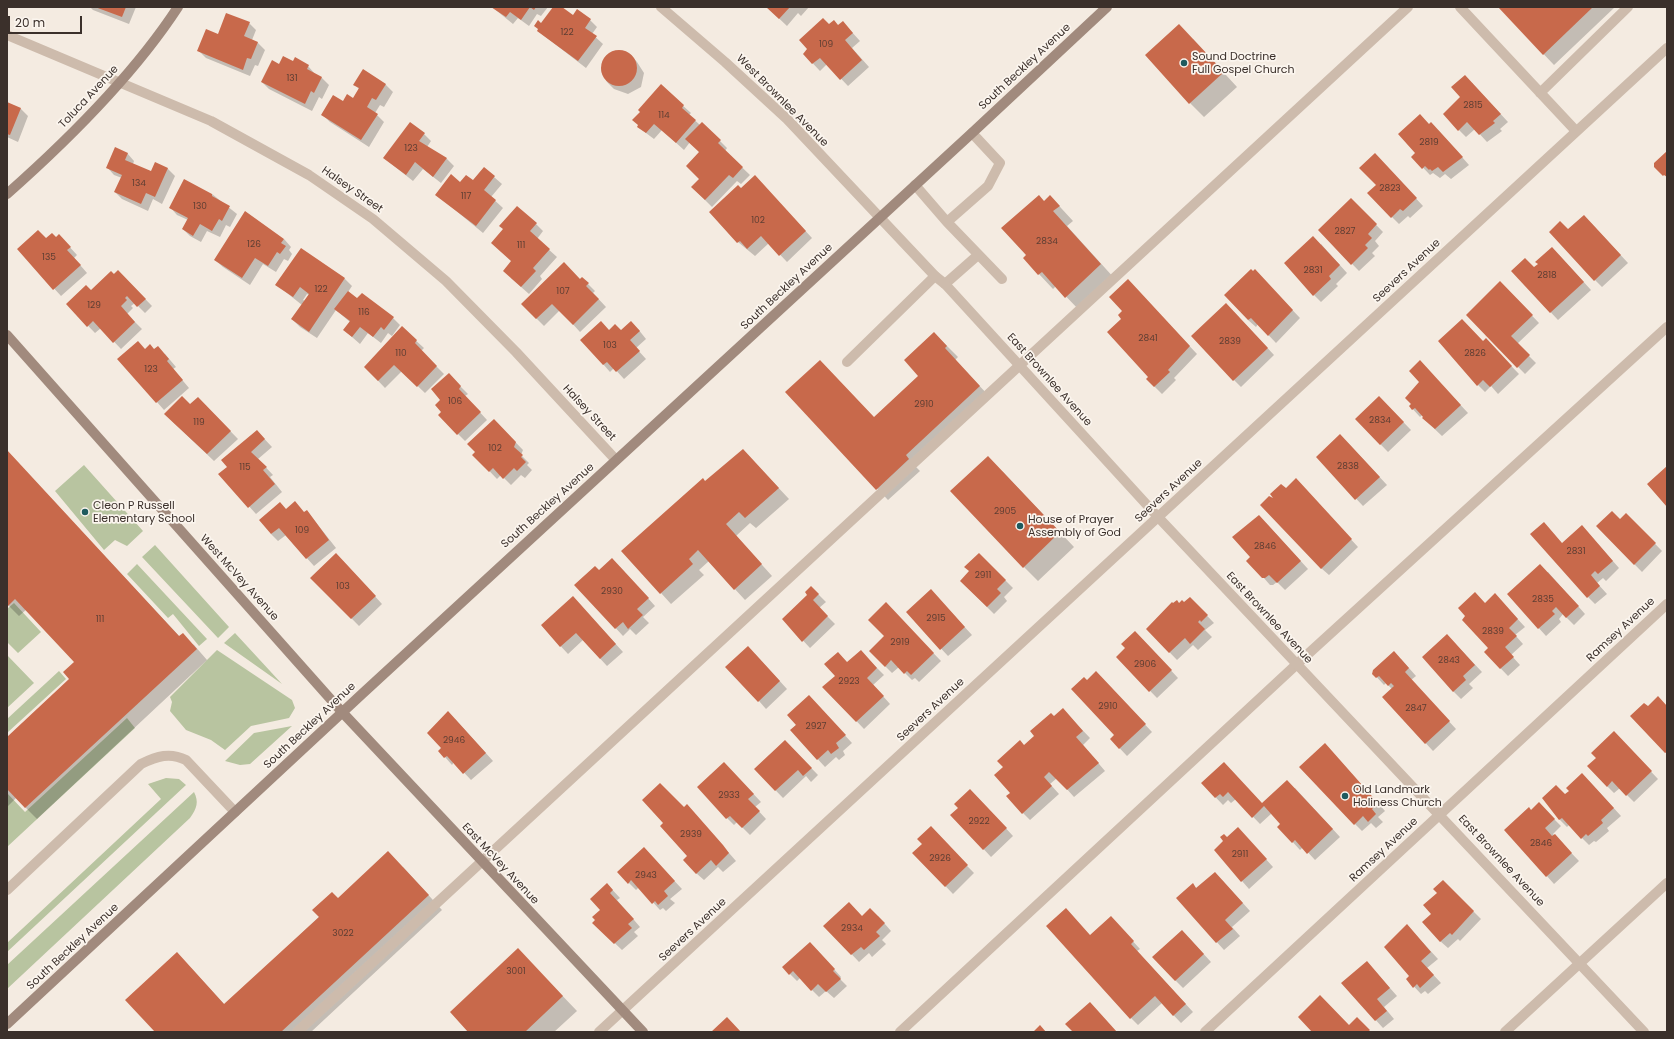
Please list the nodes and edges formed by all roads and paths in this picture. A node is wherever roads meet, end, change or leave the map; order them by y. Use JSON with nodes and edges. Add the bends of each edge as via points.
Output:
{"nodes":[{"id":1,"x":178,"y":7,"type":"edge"},
{"id":2,"x":661,"y":7,"type":"edge"},
{"id":3,"x":1107,"y":7,"type":"edge"},
{"id":4,"x":1408,"y":7,"type":"edge"},
{"id":5,"x":1460,"y":7,"type":"edge"},
{"id":6,"x":1628,"y":7,"type":"edge"},
{"id":7,"x":7,"y":35,"type":"edge"},
{"id":8,"x":1667,"y":48,"type":"edge"},
{"id":9,"x":121,"y":82,"type":"junction"},
{"id":10,"x":1540,"y":93,"type":"junction"},
{"id":11,"x":1576,"y":131,"type":"junction"},
{"id":12,"x":972,"y":133,"type":"junction"},
{"id":13,"x":915,"y":185,"type":"junction"},
{"id":14,"x":7,"y":194,"type":"edge"},
{"id":15,"x":879,"y":218,"type":"junction"},
{"id":16,"x":947,"y":222,"type":"junction"},
{"id":17,"x":978,"y":255,"type":"junction"},
{"id":18,"x":935,"y":276,"type":"junction"},
{"id":19,"x":1002,"y":279,"type":"dead end"},
{"id":20,"x":945,"y":284,"type":"junction"},
{"id":21,"x":1667,"y":327,"type":"edge"},
{"id":22,"x":7,"y":336,"type":"edge"},
{"id":23,"x":847,"y":362,"type":"dead end"},
{"id":24,"x":1019,"y":366,"type":"junction"},
{"id":25,"x":616,"y":460,"type":"junction"},
{"id":26,"x":1158,"y":517,"type":"junction"},
{"id":27,"x":1667,"y":604,"type":"edge"},
{"id":28,"x":1297,"y":664,"type":"junction"},
{"id":29,"x":342,"y":712,"type":"junction"},
{"id":30,"x":235,"y":812,"type":"junction"},
{"id":31,"x":1440,"y":814,"type":"junction"},
{"id":32,"x":482,"y":862,"type":"junction"},
{"id":33,"x":1667,"y":883,"type":"edge"},
{"id":34,"x":7,"y":890,"type":"edge"},
{"id":35,"x":1579,"y":963,"type":"junction"},
{"id":36,"x":622,"y":1010,"type":"junction"},
{"id":37,"x":7,"y":1024,"type":"edge"},
{"id":38,"x":297,"y":1032,"type":"edge"},
{"id":39,"x":599,"y":1032,"type":"edge"},
{"id":40,"x":643,"y":1032,"type":"edge"},
{"id":41,"x":900,"y":1032,"type":"edge"},
{"id":42,"x":1205,"y":1032,"type":"edge"},
{"id":43,"x":1505,"y":1032,"type":"edge"},
{"id":44,"x":1644,"y":1032,"type":"edge"}],
"edges":[{"from":1,"to":9,"type":"street","name":"Toluca Avenue"},
{"from":2,"to":15,"type":"street","name":"West Brownlee Avenue","via":[[787,120]]},
{"from":3,"to":12,"type":"street","name":"South Beckley Avenue"},
{"from":4,"to":24,"type":"street"},
{"from":5,"to":10,"type":"street"},
{"from":6,"to":10,"type":"street"},
{"from":7,"to":9,"type":"street","name":"Halsey Street"},
{"from":8,"to":11,"type":"street","name":"Seevers Avenue"},
{"from":9,"to":14,"type":"street","name":"Toluca Avenue","via":[[47,158]]},
{"from":9,"to":25,"type":"street","name":"Halsey Street","via":[[218,125],[308,175],[373,219],[446,281]]},
{"from":10,"to":11,"type":"street"},
{"from":11,"to":26,"type":"street","name":"Seevers Avenue"},
{"from":12,"to":13,"type":"street","name":"South Beckley Avenue"},
{"from":12,"to":16,"type":"street","via":[[1000,163],[988,186]]},
{"from":13,"to":15,"type":"street","name":"South Beckley Avenue"},
{"from":13,"to":16,"type":"street"},
{"from":15,"to":18,"type":"street","name":"East Brownlee Avenue"},
{"from":15,"to":25,"type":"street","name":"South Beckley Avenue"},
{"from":16,"to":17,"type":"street"},
{"from":17,"to":19,"type":"street"},
{"from":17,"to":20,"type":"street"},
{"from":18,"to":20,"type":"street","name":"East Brownlee Avenue"},
{"from":18,"to":23,"type":"street"},
{"from":20,"to":24,"type":"street","name":"East Brownlee Avenue"},
{"from":21,"to":28,"type":"street"},
{"from":22,"to":29,"type":"street","name":"West McVey Avenue"},
{"from":24,"to":26,"type":"street","name":"East Brownlee Avenue"},
{"from":24,"to":32,"type":"street"},
{"from":25,"to":29,"type":"street","name":"South Beckley Avenue"},
{"from":26,"to":28,"type":"street","name":"East Brownlee Avenue"},
{"from":26,"to":36,"type":"street","name":"Seevers Avenue"},
{"from":27,"to":31,"type":"street","name":"Ramsey Avenue"},
{"from":28,"to":31,"type":"street","name":"East Brownlee Avenue"},
{"from":28,"to":41,"type":"street"},
{"from":29,"to":30,"type":"street","name":"South Beckley Avenue"},
{"from":29,"to":32,"type":"street","name":"East McVey Avenue"},
{"from":30,"to":34,"type":"street","via":[[186,760],[166,755],[153,758],[141,764]]},
{"from":30,"to":37,"type":"street","name":"South Beckley Avenue"},
{"from":31,"to":35,"type":"street","name":"East Brownlee Avenue"},
{"from":31,"to":42,"type":"street","name":"Ramsey Avenue"},
{"from":32,"to":36,"type":"street","name":"East McVey Avenue"},
{"from":32,"to":38,"type":"street"},
{"from":33,"to":35,"type":"street"},
{"from":35,"to":43,"type":"street"},
{"from":35,"to":44,"type":"street","name":"East Brownlee Avenue"},
{"from":36,"to":39,"type":"street","name":"Seevers Avenue"},
{"from":36,"to":40,"type":"street","name":"East McVey Avenue"}]}
